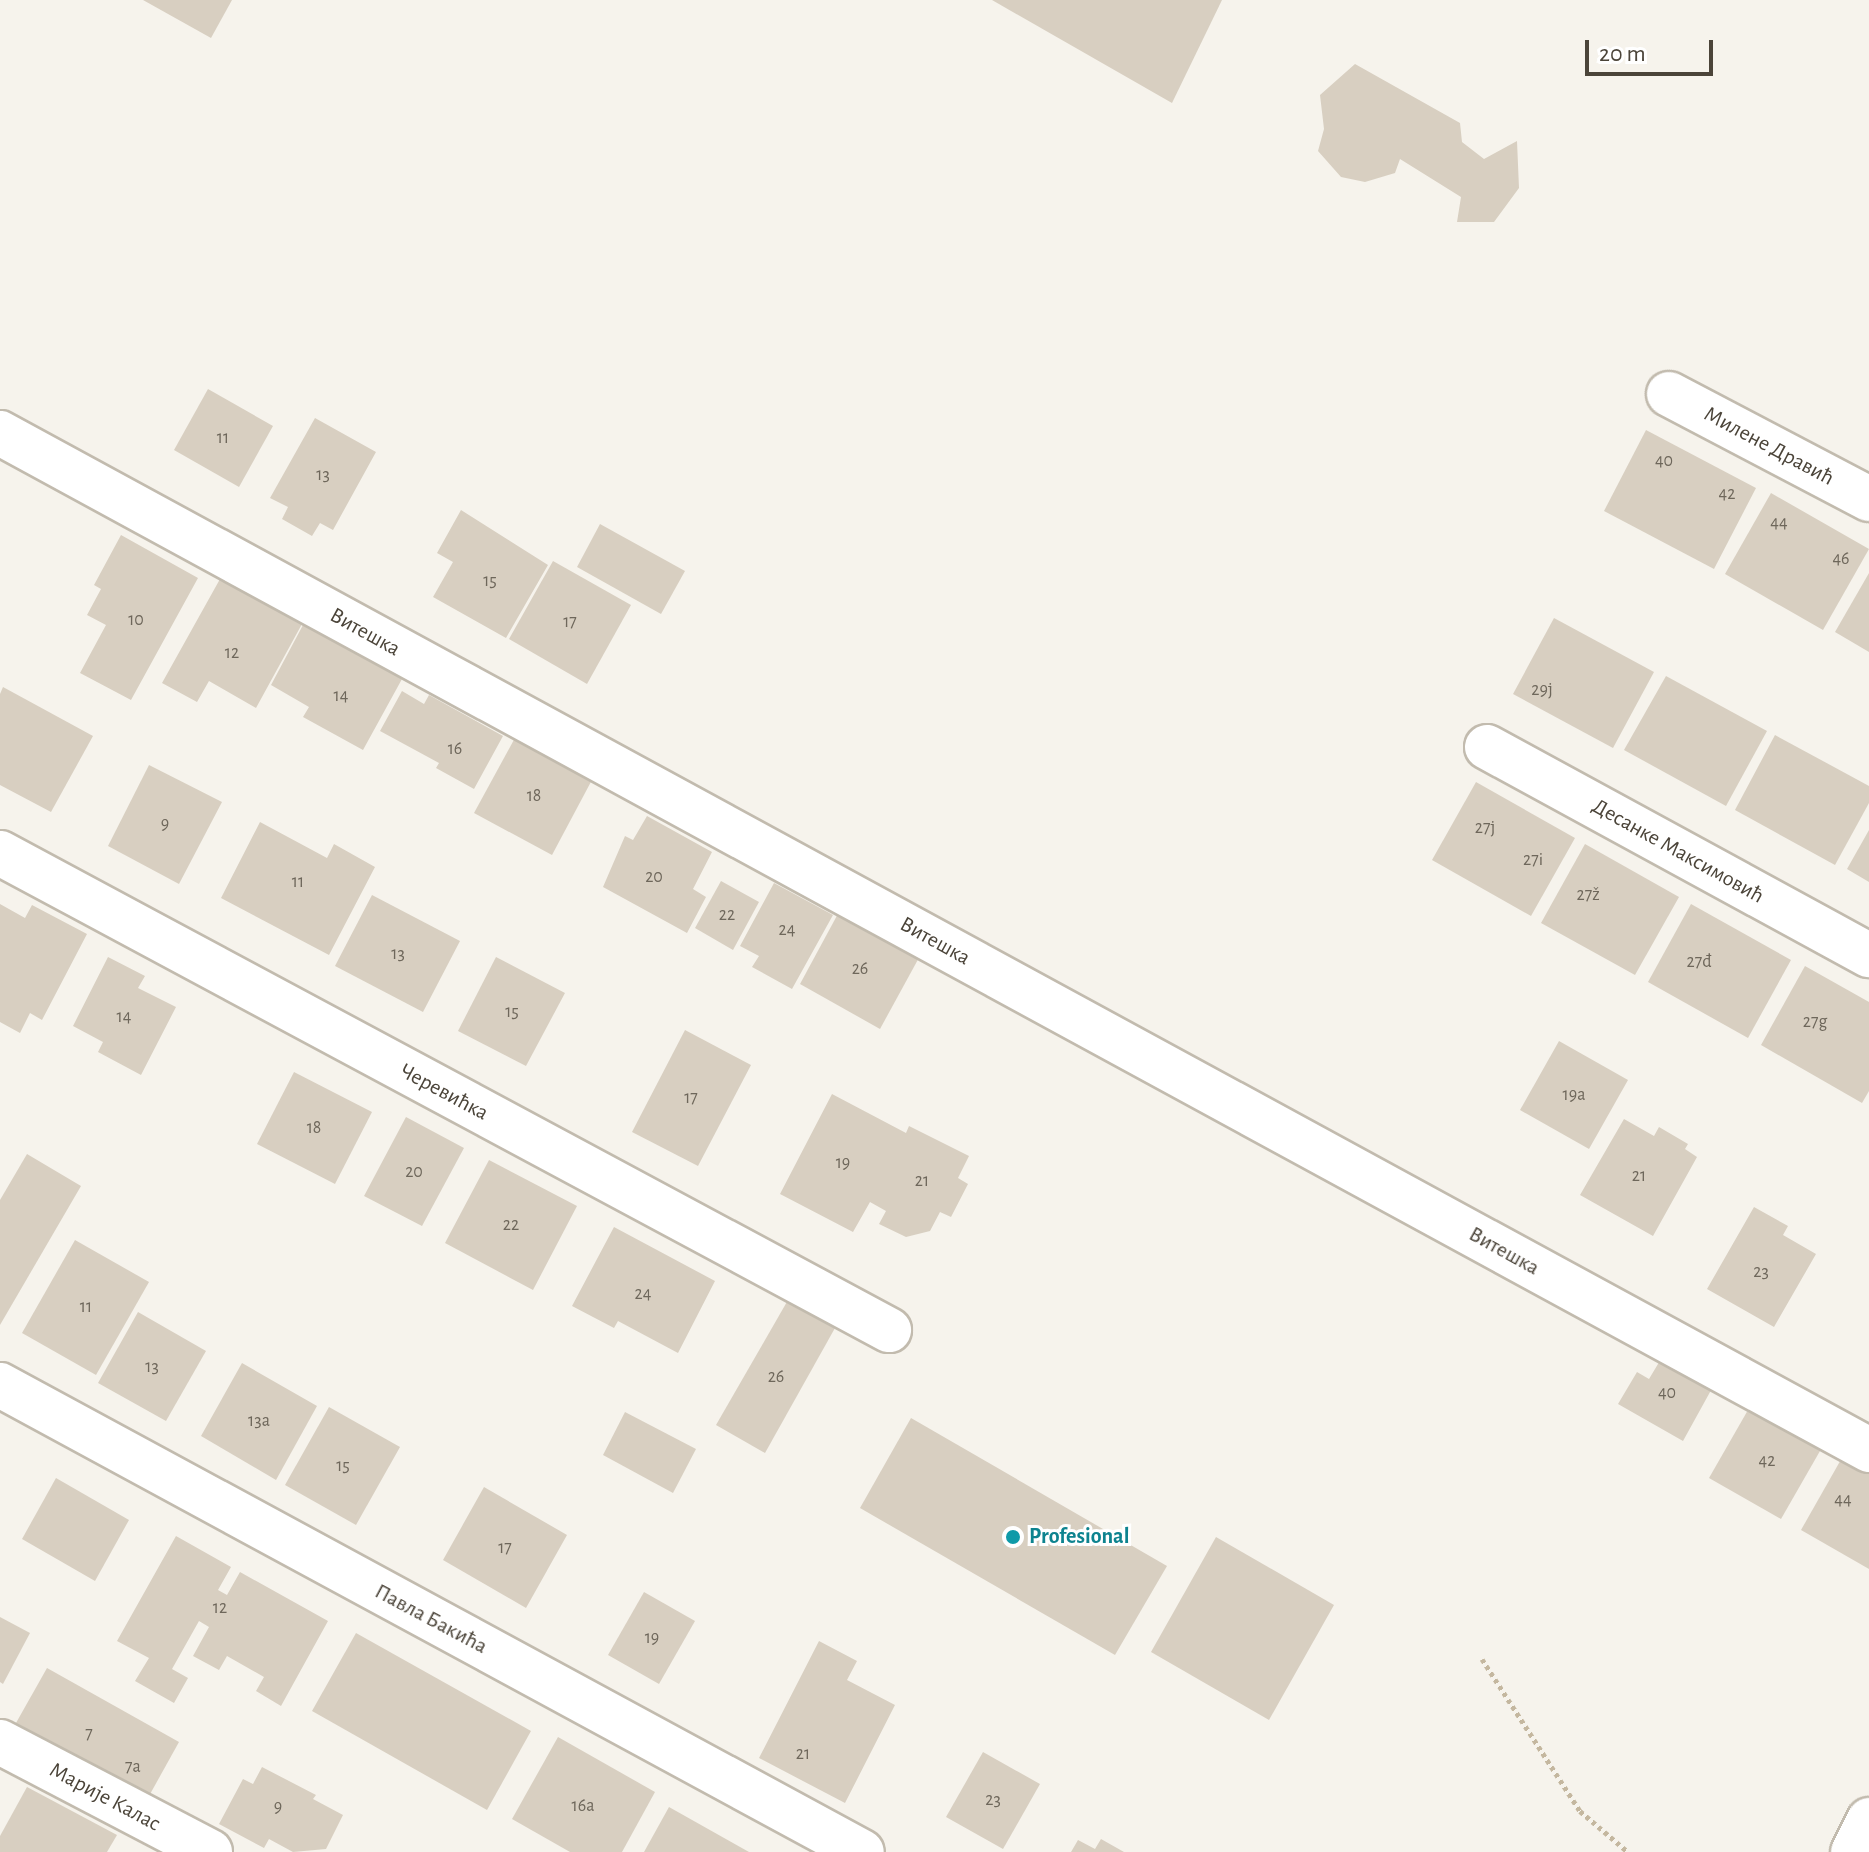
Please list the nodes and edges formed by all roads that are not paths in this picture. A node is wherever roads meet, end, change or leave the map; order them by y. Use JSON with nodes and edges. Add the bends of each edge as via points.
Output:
{"nodes":[{"id":1,"x":1669,"y":394,"type":"dead end"},
{"id":2,"x":0,"y":433,"type":"edge"},
{"id":3,"x":1869,"y":499,"type":"edge"},
{"id":4,"x":1487,"y":747,"type":"dead end"},
{"id":5,"x":0,"y":853,"type":"edge"},
{"id":6,"x":1869,"y":955,"type":"edge"},
{"id":7,"x":889,"y":1330,"type":"dead end"},
{"id":8,"x":0,"y":1385,"type":"edge"},
{"id":9,"x":1869,"y":1450,"type":"edge"},
{"id":10,"x":0,"y":1742,"type":"edge"},
{"id":11,"x":1869,"y":1820,"type":"edge"},
{"id":12,"x":210,"y":1852,"type":"edge"},
{"id":13,"x":862,"y":1852,"type":"edge"},
{"id":14,"x":1853,"y":1852,"type":"edge"}],
"edges":[{"from":1,"to":3,"type":"street","name":"Милене Дравић"},
{"from":2,"to":9,"type":"street","name":"Витешка"},
{"from":4,"to":6,"type":"street","name":"Десанке Максимовић"},
{"from":5,"to":7,"type":"street","name":"Черевићка"},
{"from":8,"to":13,"type":"street","name":"Павла Бакића"},
{"from":10,"to":12,"type":"street","name":"Марије Калас"},
{"from":11,"to":14,"type":"street"}]}
